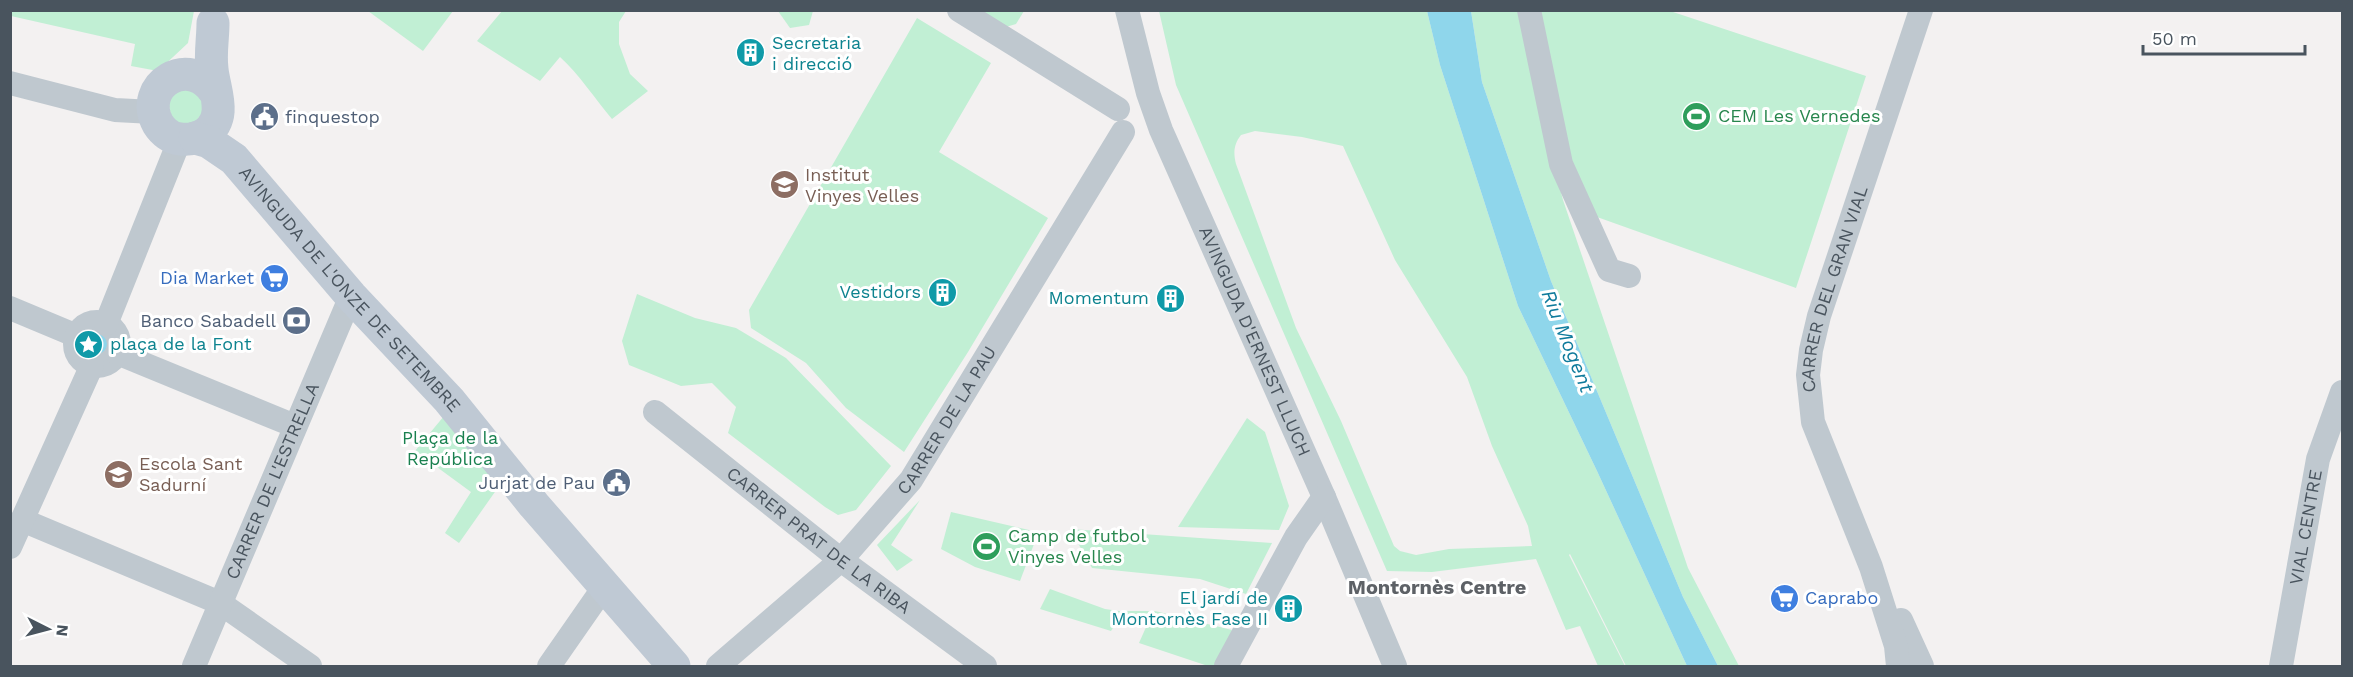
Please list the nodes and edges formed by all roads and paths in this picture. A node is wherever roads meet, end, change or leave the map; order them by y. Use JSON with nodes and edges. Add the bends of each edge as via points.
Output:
{"nodes":[{"id":1,"x":959,"y":10,"type":"edge"},
{"id":2,"x":1127,"y":10,"type":"edge"},
{"id":3,"x":1529,"y":10,"type":"edge"},
{"id":4,"x":1921,"y":10,"type":"edge"},
{"id":5,"x":215,"y":16,"type":"edge"},
{"id":6,"x":177,"y":75,"type":"junction"},
{"id":7,"x":10,"y":83,"type":"edge"},
{"id":8,"x":1148,"y":93,"type":"junction"},
{"id":9,"x":217,"y":102,"type":"junction"},
{"id":10,"x":153,"y":112,"type":"junction"},
{"id":11,"x":1120,"y":121,"type":"junction"},
{"id":12,"x":1161,"y":130,"type":"junction"},
{"id":13,"x":187,"y":139,"type":"junction"},
{"id":14,"x":234,"y":159,"type":"junction"},
{"id":15,"x":1629,"y":276,"type":"dead end"},
{"id":16,"x":351,"y":296,"type":"junction"},
{"id":17,"x":10,"y":308,"type":"edge"},
{"id":18,"x":106,"y":324,"type":"junction"},
{"id":19,"x":76,"y":336,"type":"junction"},
{"id":20,"x":117,"y":353,"type":"junction"},
{"id":21,"x":92,"y":365,"type":"junction"},
{"id":22,"x":2343,"y":392,"type":"edge"},
{"id":23,"x":655,"y":412,"type":"dead end"},
{"id":24,"x":295,"y":426,"type":"junction"},
{"id":25,"x":1324,"y":497,"type":"junction"},
{"id":26,"x":22,"y":520,"type":"junction"},
{"id":27,"x":10,"y":547,"type":"edge"},
{"id":28,"x":841,"y":560,"type":"junction"},
{"id":29,"x":1871,"y":567,"type":"junction"},
{"id":30,"x":604,"y":587,"type":"junction"},
{"id":31,"x":220,"y":603,"type":"junction"},
{"id":32,"x":194,"y":666,"type":"edge"},
{"id":33,"x":310,"y":666,"type":"edge"},
{"id":34,"x":549,"y":666,"type":"edge"},
{"id":35,"x":674,"y":666,"type":"edge"},
{"id":36,"x":718,"y":666,"type":"edge"},
{"id":37,"x":985,"y":666,"type":"edge"},
{"id":38,"x":1226,"y":666,"type":"edge"},
{"id":39,"x":1395,"y":666,"type":"edge"},
{"id":40,"x":1898,"y":666,"type":"edge"},
{"id":41,"x":1922,"y":666,"type":"edge"},
{"id":42,"x":2281,"y":666,"type":"edge"}],
"edges":[{"from":1,"to":11,"type":"street"},
{"from":2,"to":8,"type":"street","name":"AVINGUDA D'ERNEST LLUCH"},
{"from":3,"to":15,"type":"street","via":[[1561,164],[1609,270]]},
{"from":4,"to":29,"type":"street","name":"CARRER DEL GRAN VIAL","via":[[1819,316],[1809,367],[1813,422]]},
{"from":5,"to":6,"type":"street","via":[[201,50]]},
{"from":5,"to":9,"type":"street","via":[[211,67]]},
{"from":6,"to":9,"type":"street","via":[[200,76]]},
{"from":6,"to":10,"type":"street","via":[[155,94]]},
{"from":7,"to":10,"type":"street","via":[[115,110]]},
{"from":8,"to":11,"type":"street","via":[[1124,102]]},
{"from":8,"to":12,"type":"street","name":"AVINGUDA D'ERNEST LLUCH"},
{"from":9,"to":13,"type":"street","via":[[212,128]]},
{"from":9,"to":14,"type":"street","via":[[222,136]]},
{"from":10,"to":13,"type":"street","via":[[167,134]]},
{"from":11,"to":12,"type":"street","via":[[1133,138]]},
{"from":11,"to":28,"type":"street","name":"CARRER DE LA PAU","via":[[911,480]]},
{"from":12,"to":25,"type":"street","name":"AVINGUDA D'ERNEST LLUCH"},
{"from":13,"to":14,"type":"street","via":[[209,142]]},
{"from":13,"to":18,"type":"street"},
{"from":14,"to":16,"type":"street","name":"AVINGUDA DE L'ONZE DE SETEMBRE"},
{"from":16,"to":24,"type":"street","name":"CARRER DE L'ESTRELLA"},
{"from":16,"to":30,"type":"street","name":"AVINGUDA DE L'ONZE DE SETEMBRE","via":[[449,400]]},
{"from":17,"to":19,"type":"street"},
{"from":18,"to":19,"type":"street","via":[[86,325]]},
{"from":18,"to":20,"type":"street","via":[[118,336]]},
{"from":19,"to":21,"type":"street","via":[[77,354]]},
{"from":20,"to":21,"type":"street","via":[[108,363]]},
{"from":20,"to":24,"type":"street"},
{"from":21,"to":26,"type":"street"},
{"from":22,"to":42,"type":"street","name":"VIAL CENTRE","via":[[2318,459]]},
{"from":23,"to":28,"type":"street","name":"CARRER PRAT DE LA RIBA"},
{"from":24,"to":31,"type":"street","name":"CARRER DE L'ESTRELLA"},
{"from":25,"to":38,"type":"street","via":[[1296,537]]},
{"from":25,"to":39,"type":"street","name":"AVINGUDA D'ERNEST LLUCH"},
{"from":26,"to":27,"type":"street"},
{"from":26,"to":31,"type":"street"},
{"from":28,"to":36,"type":"street","name":"CARRER DE LA PAU"},
{"from":28,"to":37,"type":"street","name":"CARRER PRAT DE LA RIBA"},
{"from":29,"to":40,"type":"street","name":"CARRER DEL GRAN VIAL","via":[[1896,646]]},
{"from":29,"to":41,"type":"street","name":"CARRER DEL GRAN VIAL","via":[[1895,607]]},
{"from":30,"to":34,"type":"street"},
{"from":30,"to":35,"type":"street","name":"AVINGUDA DE L'ONZE DE SETEMBRE"},
{"from":31,"to":32,"type":"street","name":"CARRER DE L'ESTRELLA"},
{"from":31,"to":33,"type":"street"}]}
